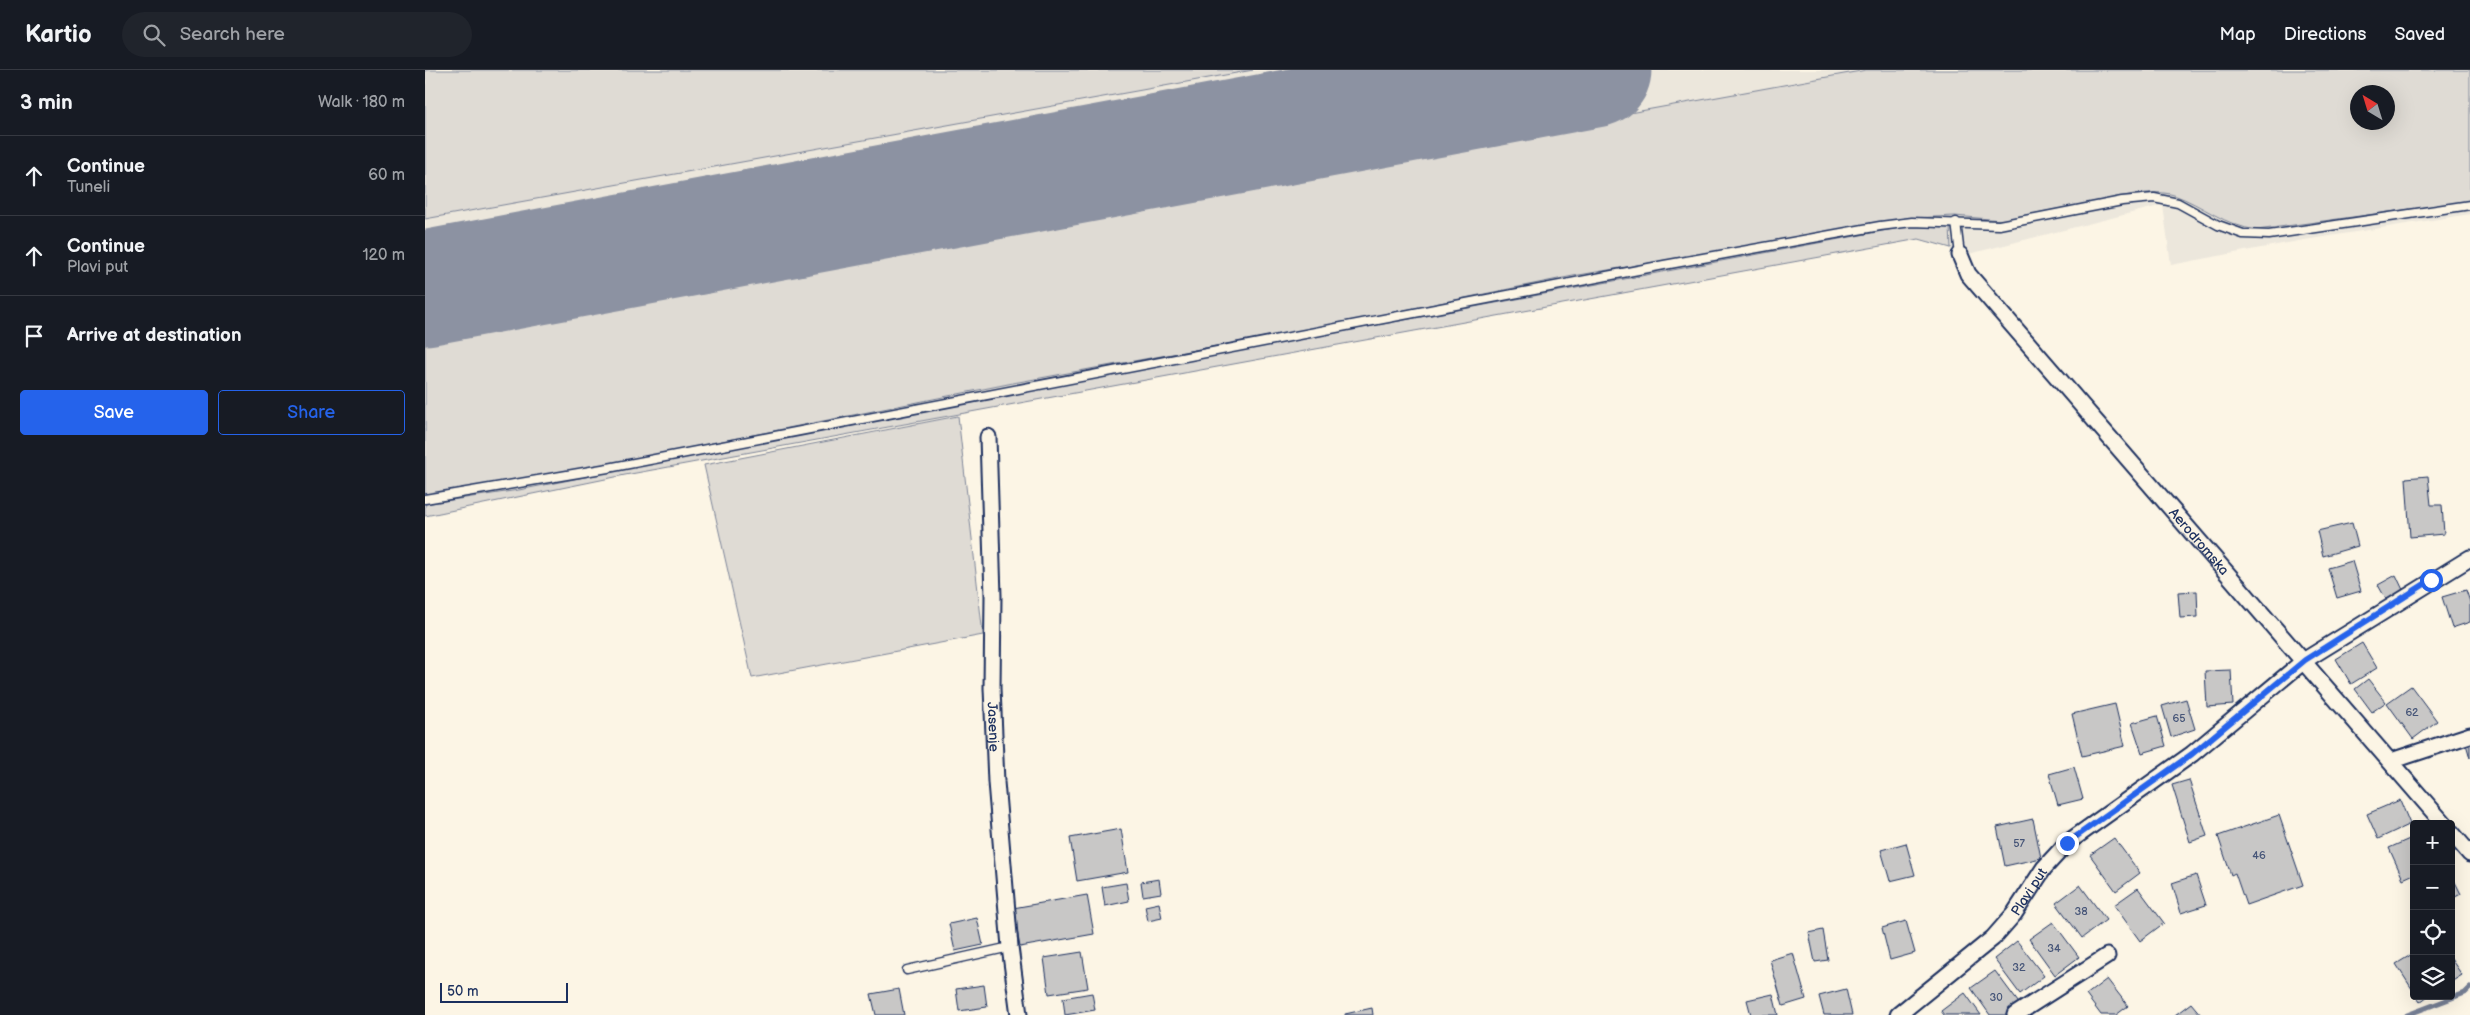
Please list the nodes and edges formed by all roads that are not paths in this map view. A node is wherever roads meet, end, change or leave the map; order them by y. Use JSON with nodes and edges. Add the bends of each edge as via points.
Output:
{"nodes":[{"id":1,"x":2470,"y":206,"type":"edge"},
{"id":2,"x":1955,"y":222,"type":"junction"},
{"id":3,"x":1961,"y":256,"type":"joint"},
{"id":4,"x":988,"y":436,"type":"dead end"},
{"id":5,"x":425,"y":499,"type":"edge"},
{"id":6,"x":2470,"y":558,"type":"edge"},
{"id":7,"x":2305,"y":660,"type":"junction"},
{"id":8,"x":2470,"y":735,"type":"edge"},
{"id":9,"x":2391,"y":761,"type":"junction"},
{"id":10,"x":2441,"y":820,"type":"edge"},
{"id":11,"x":2455,"y":837,"type":"edge"},
{"id":12,"x":2470,"y":854,"type":"edge"},
{"id":13,"x":1010,"y":947,"type":"junction"},
{"id":14,"x":2107,"y":956,"type":"dead end"},
{"id":15,"x":907,"y":970,"type":"dead end"},
{"id":16,"x":1019,"y":1015,"type":"edge"},
{"id":17,"x":1898,"y":1015,"type":"edge"},
{"id":18,"x":2015,"y":1015,"type":"edge"}],
"edges":[{"from":1,"to":2,"type":"lane","via":[[2269,235],[2243,234],[2218,225],[2178,203],[2154,198],[2122,201],[1999,225]]},
{"from":2,"to":3,"type":"lane"},
{"from":2,"to":5,"type":"lane","via":[[1880,226],[1664,265],[958,399],[776,437],[504,488]]},
{"from":3,"to":7,"type":"street","name":"Aerodromska","via":[[1969,274]]},
{"from":4,"to":13,"type":"street","name":"Jasenje","via":[[993,596],[992,697]]},
{"from":6,"to":7,"type":"street","name":"Plavi put"},
{"from":7,"to":9,"type":"street","name":"Aerodromska"},
{"from":7,"to":17,"type":"street","name":"Plavi put","via":[[2192,754],[2067,843],[2044,868],[2014,914],[1993,938]]},
{"from":8,"to":9,"type":"street"},
{"from":9,"to":10,"type":"street","name":"Aerodromska"},
{"from":11,"to":12,"type":"street"},
{"from":13,"to":15,"type":"lane"},
{"from":13,"to":16,"type":"street","name":"Jasenje"},
{"from":14,"to":18,"type":"street"}]}
